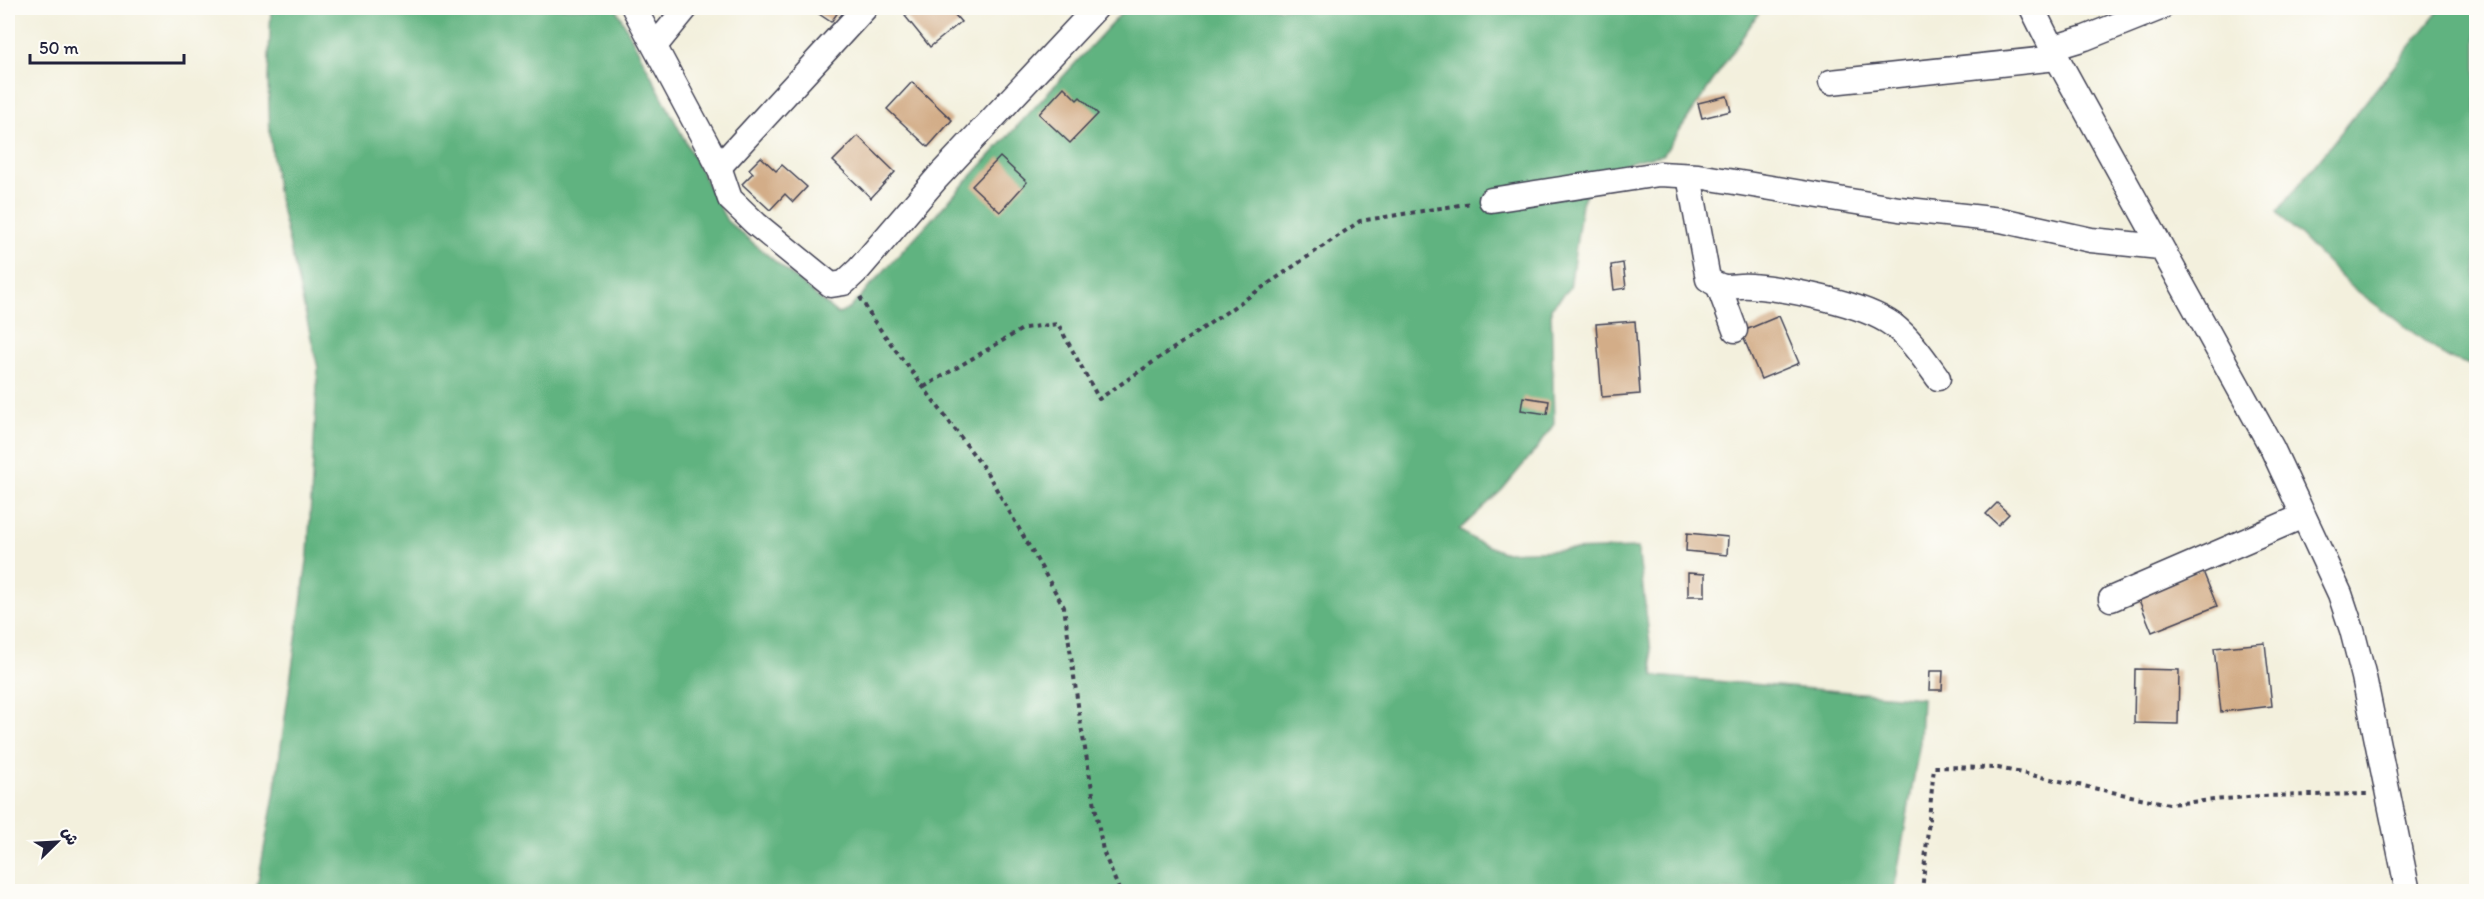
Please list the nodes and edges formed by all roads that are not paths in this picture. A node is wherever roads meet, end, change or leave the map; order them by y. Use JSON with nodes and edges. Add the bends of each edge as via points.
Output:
{"nodes":[{"id":1,"x":633,"y":8,"type":"edge"},
{"id":2,"x":686,"y":8,"type":"edge"},
{"id":3,"x":865,"y":8,"type":"edge"},
{"id":4,"x":1096,"y":8,"type":"edge"},
{"id":5,"x":2032,"y":8,"type":"edge"},
{"id":6,"x":2160,"y":8,"type":"edge"},
{"id":7,"x":655,"y":46,"type":"junction"},
{"id":8,"x":2054,"y":53,"type":"junction"},
{"id":9,"x":1831,"y":82,"type":"dead end"},
{"id":10,"x":719,"y":167,"type":"junction"},
{"id":11,"x":1689,"y":176,"type":"junction"},
{"id":12,"x":1491,"y":200,"type":"road end"},
{"id":13,"x":2160,"y":247,"type":"junction"},
{"id":14,"x":1719,"y":287,"type":"junction"},
{"id":15,"x":1735,"y":330,"type":"dead end"},
{"id":16,"x":1938,"y":378,"type":"dead end"},
{"id":17,"x":2303,"y":516,"type":"junction"},
{"id":18,"x":2111,"y":599,"type":"dead end"},
{"id":19,"x":2408,"y":891,"type":"edge"}],
"edges":[{"from":1,"to":7,"type":"street"},
{"from":2,"to":7,"type":"street"},
{"from":3,"to":10,"type":"street"},
{"from":4,"to":10,"type":"street","via":[[844,283],[831,285],[756,224],[730,199]]},
{"from":5,"to":8,"type":"street"},
{"from":6,"to":8,"type":"street"},
{"from":7,"to":10,"type":"street"},
{"from":8,"to":9,"type":"street"},
{"from":8,"to":13,"type":"street"},
{"from":11,"to":12,"type":"street","via":[[1659,174]]},
{"from":11,"to":13,"type":"street","via":[[1899,209],[2001,220],[2091,240]]},
{"from":11,"to":14,"type":"street","via":[[1708,279]]},
{"from":13,"to":17,"type":"street","via":[[2272,448]]},
{"from":14,"to":15,"type":"street"},
{"from":14,"to":16,"type":"street","via":[[1750,286],[1856,307],[1893,325]]},
{"from":17,"to":18,"type":"street"},
{"from":17,"to":19,"type":"street","via":[[2340,594],[2352,630]]}]}
